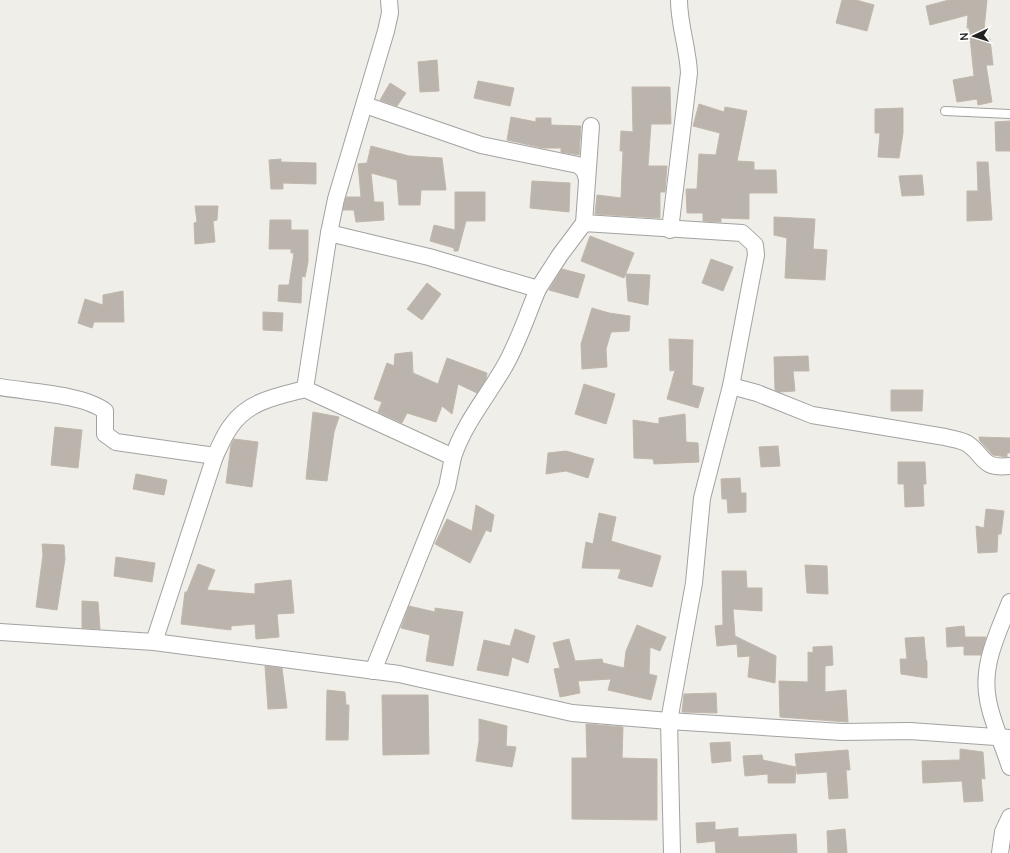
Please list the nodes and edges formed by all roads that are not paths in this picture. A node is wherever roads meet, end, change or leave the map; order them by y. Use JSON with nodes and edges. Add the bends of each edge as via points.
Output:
{"nodes":[{"id":1,"x":389,"y":0,"type":"edge"},
{"id":2,"x":679,"y":0,"type":"edge"},
{"id":3,"x":365,"y":105,"type":"junction"},
{"id":4,"x":945,"y":112,"type":"dead end"},
{"id":5,"x":1010,"y":114,"type":"edge"},
{"id":6,"x":591,"y":126,"type":"dead end"},
{"id":7,"x":587,"y":179,"type":"junction"},
{"id":8,"x":584,"y":223,"type":"junction"},
{"id":9,"x":670,"y":230,"type":"junction"},
{"id":10,"x":329,"y":233,"type":"junction"},
{"id":11,"x":538,"y":289,"type":"junction"},
{"id":12,"x":730,"y":386,"type":"junction"},
{"id":13,"x":0,"y":387,"type":"edge"},
{"id":14,"x":305,"y":389,"type":"junction"},
{"id":15,"x":215,"y":456,"type":"junction"},
{"id":16,"x":453,"y":457,"type":"junction"},
{"id":17,"x":1010,"y":466,"type":"edge"},
{"id":18,"x":1010,"y":602,"type":"edge"},
{"id":19,"x":0,"y":632,"type":"edge"},
{"id":20,"x":154,"y":642,"type":"junction"},
{"id":21,"x":373,"y":671,"type":"junction"},
{"id":22,"x":669,"y":721,"type":"junction"},
{"id":23,"x":1004,"y":738,"type":"edge"},
{"id":24,"x":1010,"y":767,"type":"edge"},
{"id":25,"x":1010,"y":818,"type":"edge"},
{"id":26,"x":672,"y":853,"type":"edge"},
{"id":27,"x":1000,"y":853,"type":"edge"}],
"edges":[{"from":1,"to":3,"type":"street","via":[[390,13],[386,31]]},
{"from":2,"to":9,"type":"street","via":[[689,73]]},
{"from":3,"to":7,"type":"street","via":[[481,145],[578,165],[584,170]]},
{"from":3,"to":10,"type":"street","via":[[336,200]]},
{"from":4,"to":5,"type":"lane"},
{"from":6,"to":7,"type":"street"},
{"from":7,"to":8,"type":"street"},
{"from":8,"to":9,"type":"street"},
{"from":8,"to":11,"type":"street"},
{"from":9,"to":12,"type":"street","via":[[742,233],[755,245],[756,255]]},
{"from":10,"to":11,"type":"street","via":[[429,257]]},
{"from":10,"to":14,"type":"street"},
{"from":11,"to":16,"type":"street","via":[[504,368],[458,440]]},
{"from":12,"to":17,"type":"street","via":[[757,393],[812,415],[962,441],[969,444],[989,464]]},
{"from":12,"to":22,"type":"street","via":[[702,498],[694,583]]},
{"from":13,"to":15,"type":"street","via":[[71,398],[98,405],[104,410],[105,434],[116,442]]},
{"from":14,"to":15,"type":"street","via":[[252,406],[230,426]]},
{"from":14,"to":16,"type":"street"},
{"from":15,"to":20,"type":"street"},
{"from":16,"to":21,"type":"street","via":[[447,486]]},
{"from":18,"to":23,"type":"street","via":[[994,642],[986,684],[988,699]]},
{"from":19,"to":20,"type":"street"},
{"from":20,"to":21,"type":"street"},
{"from":21,"to":22,"type":"street","via":[[399,674],[572,713]]},
{"from":22,"to":23,"type":"street","via":[[842,732],[910,731]]},
{"from":22,"to":26,"type":"street"},
{"from":23,"to":24,"type":"street","via":[[1004,748]]},
{"from":25,"to":27,"type":"street","via":[[1003,832]]}]}
